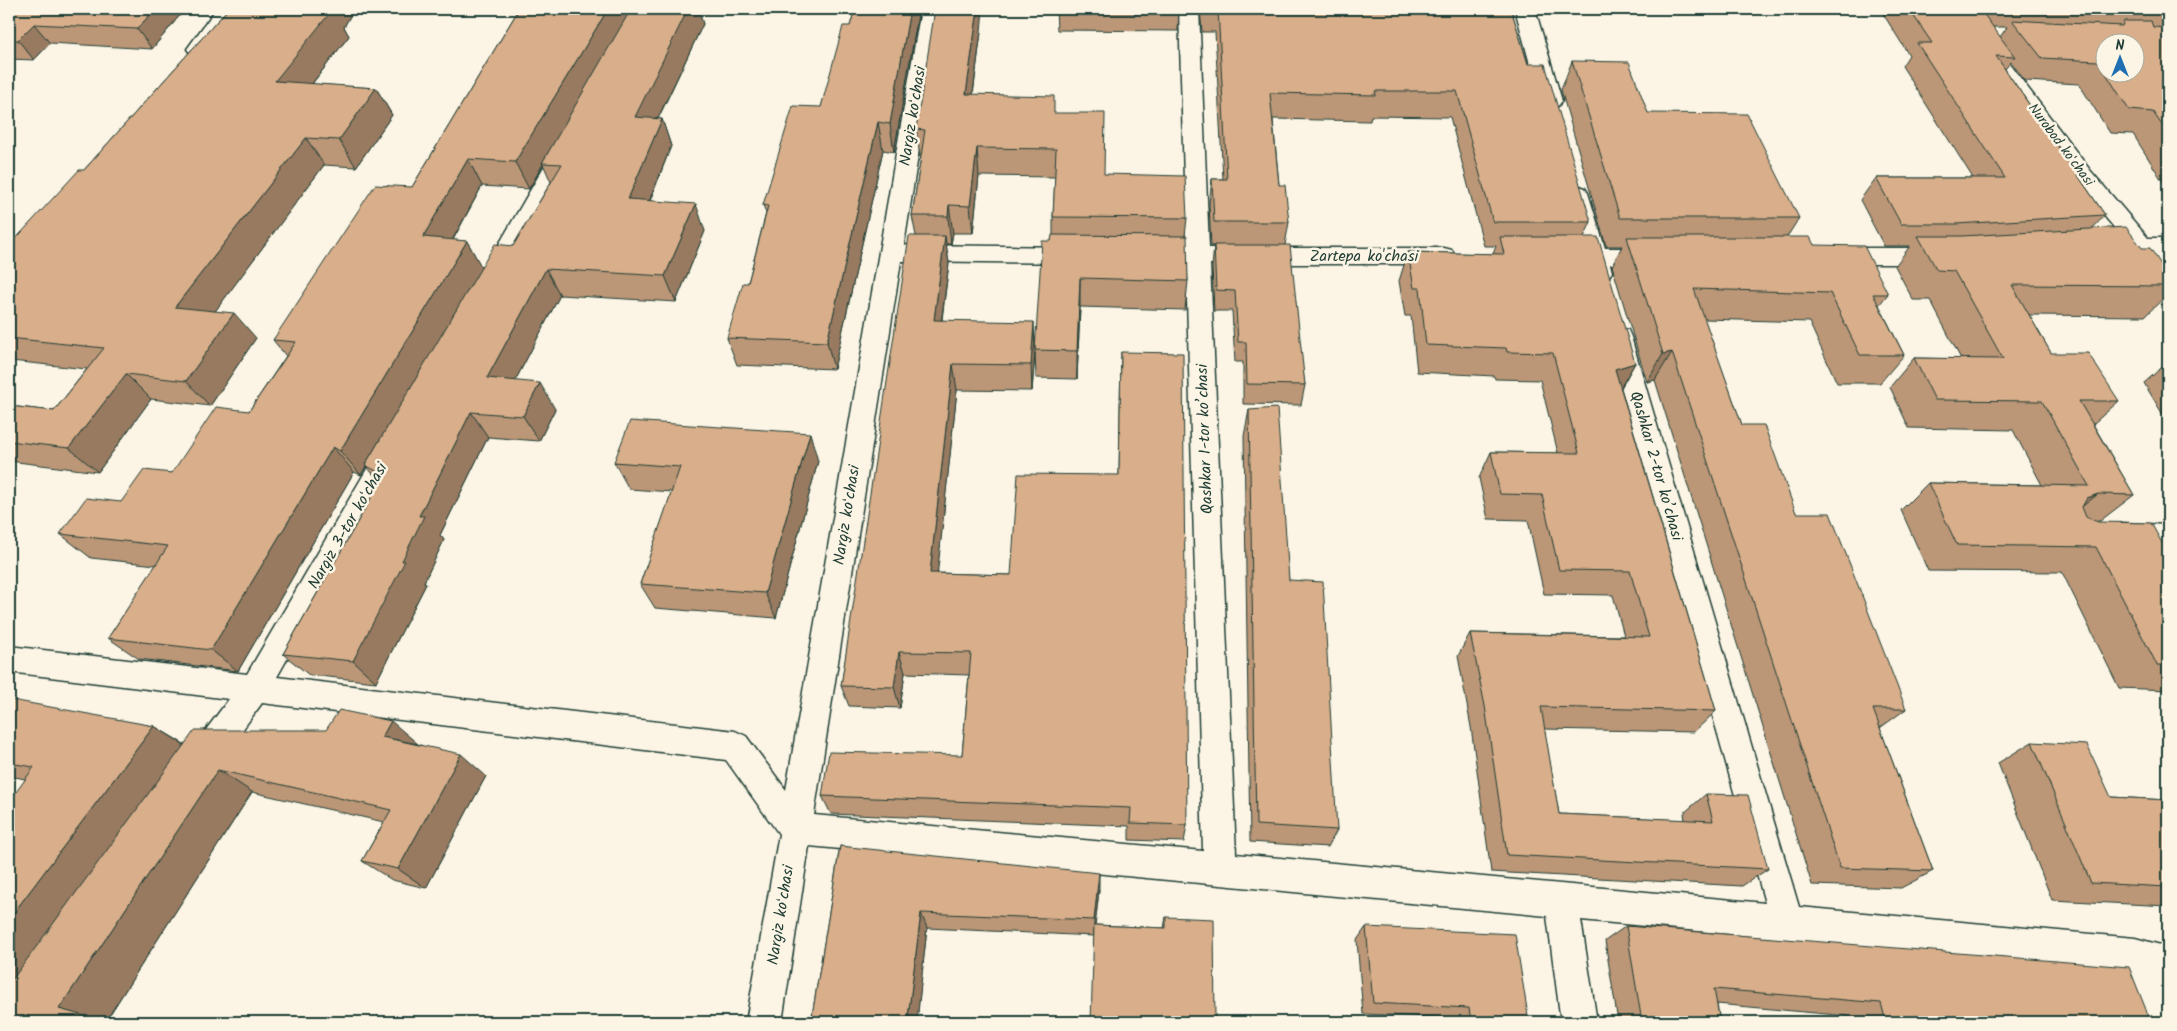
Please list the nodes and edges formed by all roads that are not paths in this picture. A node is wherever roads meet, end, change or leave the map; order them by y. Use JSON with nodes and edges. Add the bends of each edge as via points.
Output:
{"nodes":[{"id":1,"x":226,"y":9,"type":"edge"},
{"id":2,"x":931,"y":9,"type":"edge"},
{"id":3,"x":1189,"y":9,"type":"edge"},
{"id":4,"x":1525,"y":9,"type":"edge"},
{"id":5,"x":1958,"y":9,"type":"edge"},
{"id":6,"x":1977,"y":34,"type":"junction"},
{"id":7,"x":2006,"y":35,"type":"dead end"},
{"id":8,"x":184,"y":67,"type":"edge"},
{"id":9,"x":582,"y":121,"type":"edge"},
{"id":10,"x":1557,"y":123,"type":"edge"},
{"id":11,"x":1571,"y":170,"type":"edge"},
{"id":12,"x":2141,"y":244,"type":"junction"},
{"id":13,"x":2168,"y":246,"type":"edge"},
{"id":14,"x":2083,"y":248,"type":"edge"},
{"id":15,"x":890,"y":253,"type":"junction"},
{"id":16,"x":1099,"y":255,"type":"edge"},
{"id":17,"x":1957,"y":255,"type":"edge"},
{"id":18,"x":1128,"y":256,"type":"edge"},
{"id":19,"x":1198,"y":256,"type":"junction"},
{"id":20,"x":1466,"y":256,"type":"edge"},
{"id":21,"x":1546,"y":256,"type":"edge"},
{"id":22,"x":1595,"y":256,"type":"junction"},
{"id":23,"x":1674,"y":256,"type":"edge"},
{"id":24,"x":1811,"y":256,"type":"edge"},
{"id":25,"x":2168,"y":277,"type":"edge"},
{"id":26,"x":477,"y":301,"type":"edge"},
{"id":27,"x":408,"y":422,"type":"edge"},
{"id":28,"x":2093,"y":534,"type":"edge"},
{"id":29,"x":2168,"y":537,"type":"edge"},
{"id":30,"x":9,"y":659,"type":"edge"},
{"id":31,"x":254,"y":689,"type":"junction"},
{"id":32,"x":190,"y":778,"type":"edge"},
{"id":33,"x":794,"y":829,"type":"junction"},
{"id":34,"x":1220,"y":869,"type":"junction"},
{"id":35,"x":1561,"y":900,"type":"junction"},
{"id":36,"x":1786,"y":922,"type":"junction"},
{"id":37,"x":2135,"y":954,"type":"junction"},
{"id":38,"x":2168,"y":964,"type":"edge"},
{"id":39,"x":764,"y":1022,"type":"edge"},
{"id":40,"x":1579,"y":1022,"type":"edge"},
{"id":41,"x":2162,"y":1022,"type":"edge"}],
"edges":[{"from":1,"to":8,"type":"street"},
{"from":2,"to":15,"type":"street","name":"Nargiz koʻchasi"},
{"from":3,"to":19,"type":"street","name":"Qashkar 1-tor koʼchasi"},
{"from":4,"to":10,"type":"street"},
{"from":5,"to":6,"type":"street","name":"Nurobod koʻchasi"},
{"from":6,"to":7,"type":"street"},
{"from":6,"to":12,"type":"street","name":"Nurobod koʻchasi","via":[[2082,174]]},
{"from":9,"to":26,"type":"street"},
{"from":11,"to":22,"type":"street","name":"Qashkar 2-tor koʼchasi"},
{"from":12,"to":13,"type":"street"},
{"from":12,"to":14,"type":"street"},
{"from":12,"to":25,"type":"street","name":"Nurobod koʻchasi"},
{"from":15,"to":16,"type":"street"},
{"from":15,"to":33,"type":"street","name":"Nargiz koʻchasi"},
{"from":17,"to":24,"type":"street"},
{"from":18,"to":19,"type":"street","name":"Zartepa ko'chasi"},
{"from":19,"to":20,"type":"street","name":"Zartepa ko'chasi"},
{"from":19,"to":34,"type":"street","name":"Qashkar 1-tor koʼchasi"},
{"from":21,"to":22,"type":"street"},
{"from":22,"to":23,"type":"street"},
{"from":22,"to":36,"type":"street","name":"Qashkar 2-tor koʼchasi"},
{"from":27,"to":31,"type":"street","name":"Nargiz 3-tor koʻchasi"},
{"from":28,"to":29,"type":"street"},
{"from":30,"to":31,"type":"street"},
{"from":31,"to":32,"type":"street","name":"Nargiz 3-tor koʻchasi"},
{"from":31,"to":33,"type":"street","via":[[735,746]]},
{"from":33,"to":34,"type":"street"},
{"from":33,"to":39,"type":"street","name":"Nargiz koʻchasi"},
{"from":34,"to":35,"type":"street"},
{"from":35,"to":36,"type":"street"},
{"from":35,"to":40,"type":"street"},
{"from":36,"to":37,"type":"street"},
{"from":37,"to":38,"type":"street"},
{"from":37,"to":41,"type":"street"}]}
